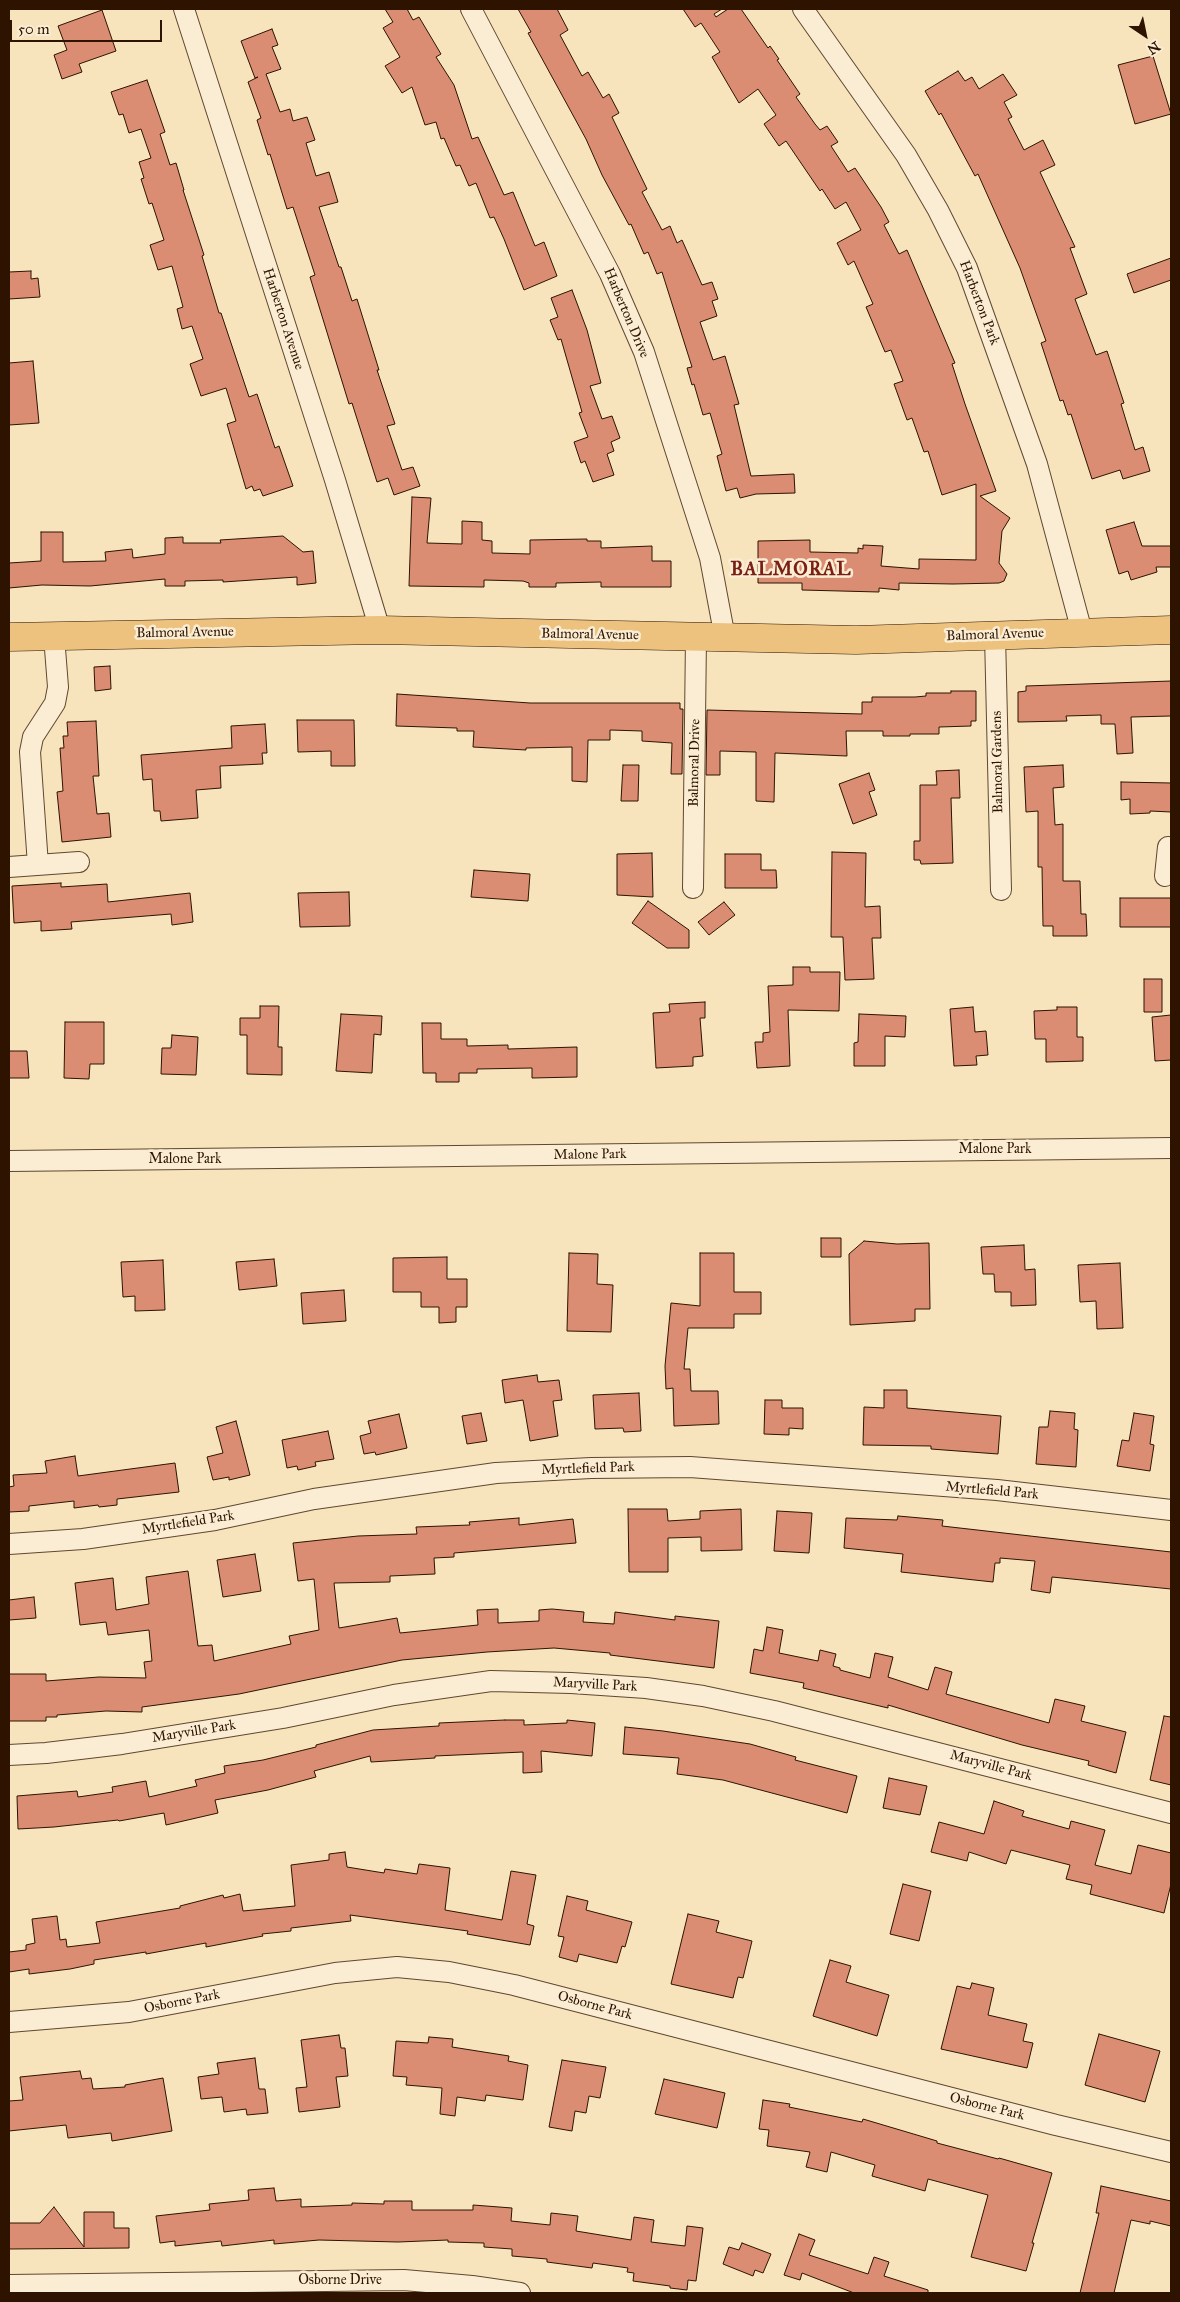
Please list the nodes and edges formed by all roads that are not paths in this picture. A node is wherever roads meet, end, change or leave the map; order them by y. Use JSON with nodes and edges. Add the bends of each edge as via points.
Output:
{"nodes":[{"id":1,"x":184,"y":9,"type":"edge"},
{"id":2,"x":471,"y":9,"type":"edge"},
{"id":3,"x":803,"y":9,"type":"edge"},
{"id":4,"x":380,"y":630,"type":"junction"},
{"id":5,"x":1171,"y":630,"type":"edge"},
{"id":6,"x":1082,"y":632,"type":"junction"},
{"id":7,"x":995,"y":635,"type":"junction"},
{"id":8,"x":54,"y":636,"type":"junction"},
{"id":9,"x":9,"y":637,"type":"edge"},
{"id":10,"x":696,"y":637,"type":"junction"},
{"id":11,"x":725,"y":638,"type":"junction"},
{"id":12,"x":1171,"y":848,"type":"edge"},
{"id":13,"x":79,"y":862,"type":"dead end"},
{"id":14,"x":38,"y":865,"type":"junction"},
{"id":15,"x":9,"y":866,"type":"edge"},
{"id":16,"x":1165,"y":876,"type":"dead end"},
{"id":17,"x":693,"y":888,"type":"dead end"},
{"id":18,"x":1001,"y":890,"type":"dead end"},
{"id":19,"x":1171,"y":1148,"type":"edge"},
{"id":20,"x":9,"y":1161,"type":"edge"},
{"id":21,"x":1171,"y":1510,"type":"edge"},
{"id":22,"x":9,"y":1544,"type":"edge"},
{"id":23,"x":9,"y":1755,"type":"edge"},
{"id":24,"x":1171,"y":1813,"type":"edge"},
{"id":25,"x":9,"y":2022,"type":"edge"},
{"id":26,"x":1171,"y":2152,"type":"edge"},
{"id":27,"x":9,"y":2285,"type":"edge"},
{"id":28,"x":520,"y":2293,"type":"edge"}],
"edges":[{"from":1,"to":4,"type":"street","name":"Harberton Avenue"},
{"from":2,"to":11,"type":"street","name":"Harberton Drive","via":[[610,274],[644,352],[710,558]]},
{"from":3,"to":6,"type":"street","name":"Harberton Park","via":[[906,155],[967,268],[1037,464]]},
{"from":4,"to":8,"type":"highway","name":"Balmoral Avenue"},
{"from":4,"to":10,"type":"highway","name":"Balmoral Avenue"},
{"from":5,"to":6,"type":"highway","name":"Balmoral Avenue"},
{"from":6,"to":7,"type":"highway","name":"Balmoral Avenue"},
{"from":7,"to":11,"type":"highway","name":"Balmoral Avenue","via":[[856,640]]},
{"from":7,"to":18,"type":"street","name":"Balmoral Gardens"},
{"from":8,"to":9,"type":"highway","name":"Balmoral Avenue"},
{"from":8,"to":14,"type":"street","via":[[58,687],[55,703],[33,737],[30,752]]},
{"from":10,"to":11,"type":"highway","name":"Balmoral Avenue"},
{"from":10,"to":17,"type":"street","name":"Balmoral Drive"},
{"from":12,"to":16,"type":"street","via":[[1168,847]]},
{"from":13,"to":14,"type":"street"},
{"from":14,"to":15,"type":"street"},
{"from":19,"to":20,"type":"street","name":"Malone Park"},
{"from":21,"to":22,"type":"street","name":"Myrtlefield Park","via":[[997,1490],[792,1474],[690,1467],[591,1468],[496,1473],[314,1499],[216,1520],[83,1539]]},
{"from":23,"to":24,"type":"street","name":"Maryville Park","via":[[122,1744],[481,1682],[571,1683],[646,1688],[774,1711]]},
{"from":25,"to":26,"type":"street","name":"Osborne Park","via":[[129,2012],[336,1973],[397,1967],[449,1972],[514,1984],[1047,2123]]},
{"from":27,"to":28,"type":"street","name":"Osborne Drive","via":[[404,2280]]}]}
